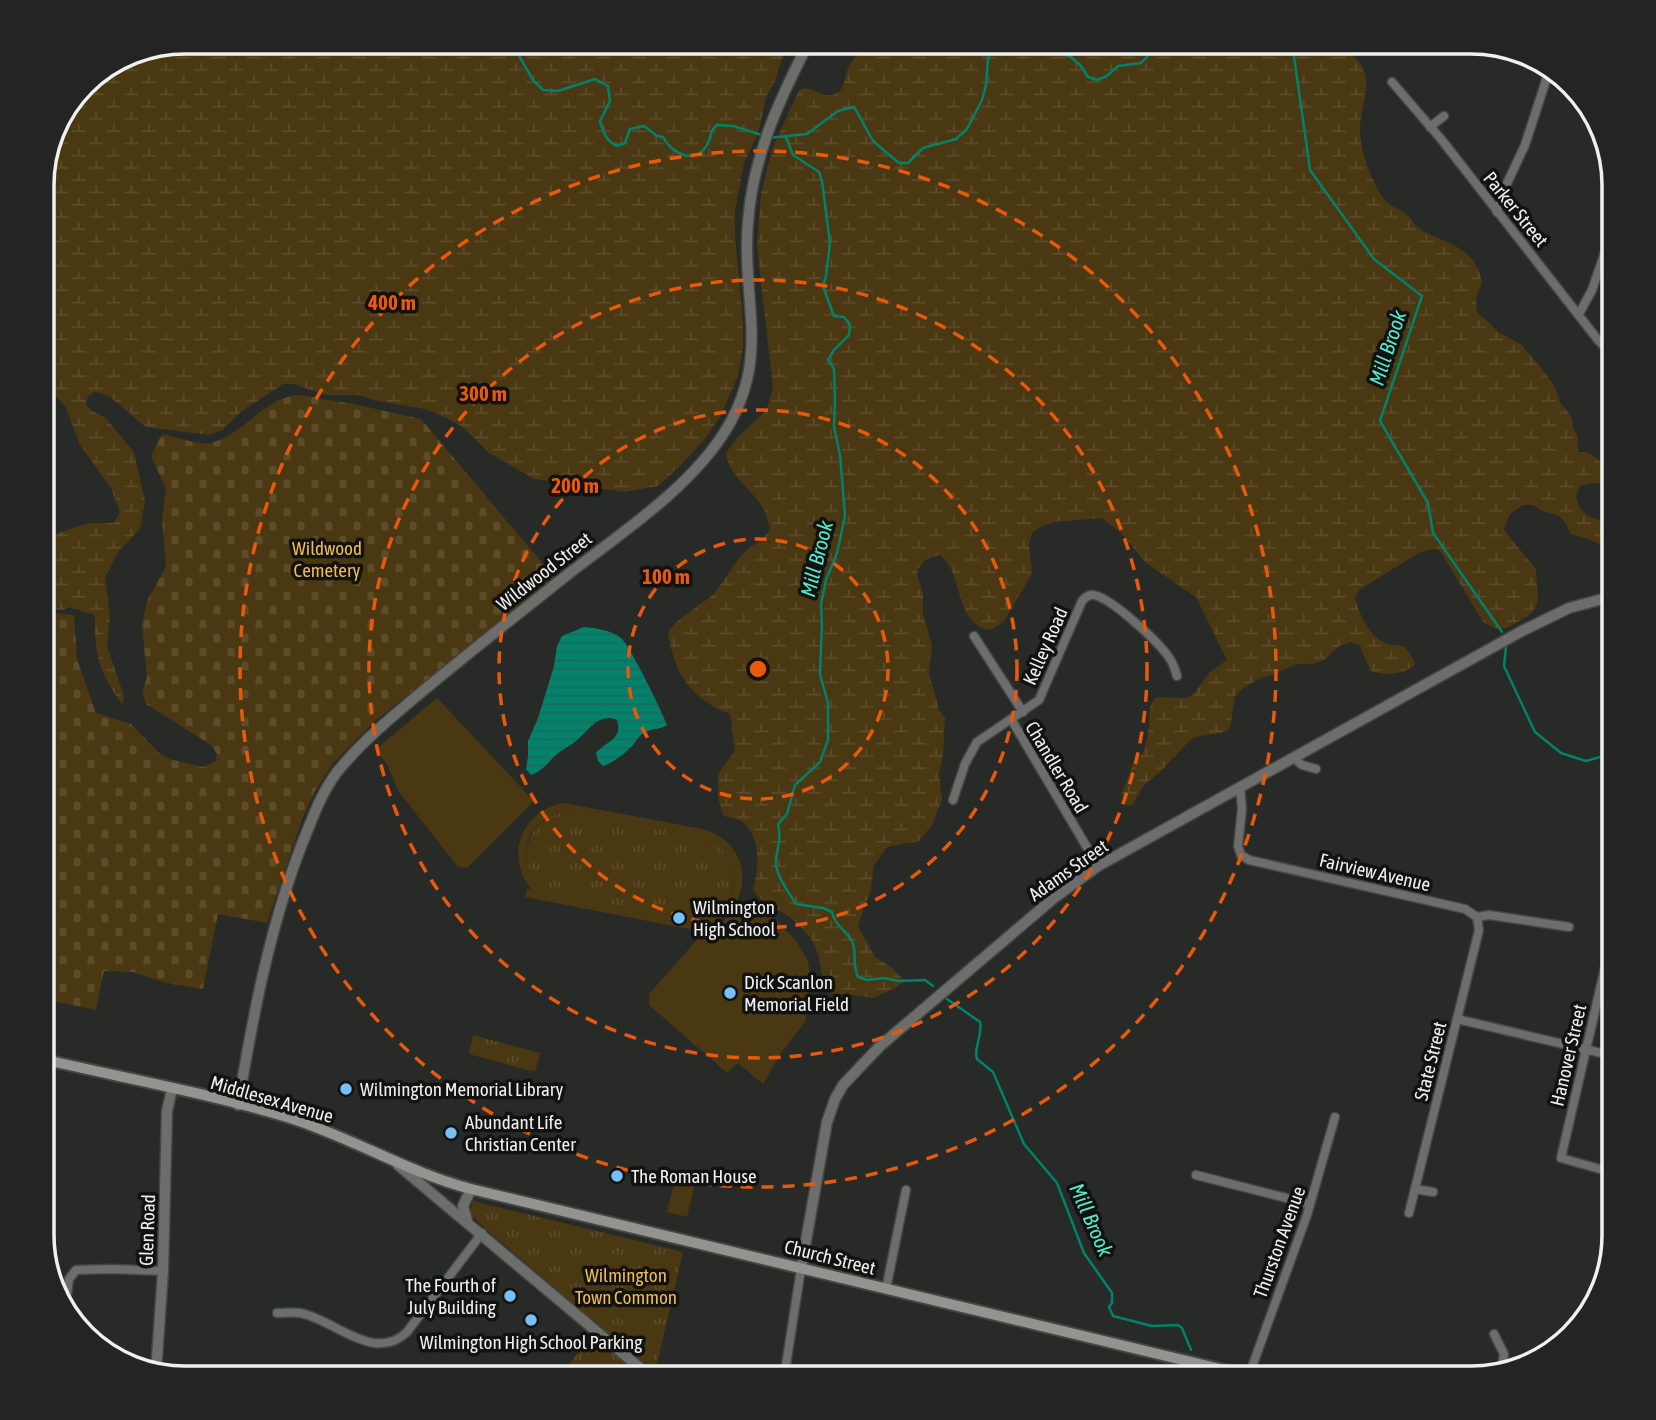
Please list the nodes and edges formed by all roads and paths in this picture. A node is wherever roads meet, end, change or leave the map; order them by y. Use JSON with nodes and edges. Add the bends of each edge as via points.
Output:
{"nodes":[{"id":1,"x":804,"y":54,"type":"edge"},
{"id":2,"x":1547,"y":79,"type":"edge"},
{"id":3,"x":1392,"y":82,"type":"dead end"},
{"id":4,"x":1444,"y":117,"type":"dead end"},
{"id":5,"x":1430,"y":127,"type":"junction"},
{"id":6,"x":1497,"y":212,"type":"junction"},
{"id":7,"x":1602,"y":261,"type":"edge"},
{"id":8,"x":1579,"y":314,"type":"junction"},
{"id":9,"x":1602,"y":344,"type":"edge"},
{"id":10,"x":1602,"y":599,"type":"edge"},
{"id":11,"x":974,"y":636,"type":"dead end"},
{"id":12,"x":1177,"y":676,"type":"dead end"},
{"id":13,"x":1023,"y":712,"type":"junction"},
{"id":14,"x":1011,"y":719,"type":"junction"},
{"id":15,"x":1294,"y":758,"type":"junction"},
{"id":16,"x":1316,"y":769,"type":"dead end"},
{"id":17,"x":1240,"y":787,"type":"junction"},
{"id":18,"x":953,"y":800,"type":"dead end"},
{"id":19,"x":1098,"y":866,"type":"junction"},
{"id":20,"x":1478,"y":917,"type":"junction"},
{"id":21,"x":1569,"y":927,"type":"dead end"},
{"id":22,"x":1602,"y":980,"type":"edge"},
{"id":23,"x":1457,"y":1019,"type":"junction"},
{"id":24,"x":1586,"y":1049,"type":"junction"},
{"id":25,"x":1602,"y":1053,"type":"edge"},
{"id":26,"x":55,"y":1062,"type":"edge"},
{"id":27,"x":172,"y":1089,"type":"junction"},
{"id":28,"x":238,"y":1105,"type":"junction"},
{"id":29,"x":1335,"y":1117,"type":"dead end"},
{"id":30,"x":396,"y":1163,"type":"junction"},
{"id":31,"x":1602,"y":1170,"type":"edge"},
{"id":32,"x":1196,"y":1175,"type":"dead end"},
{"id":33,"x":471,"y":1189,"type":"junction"},
{"id":34,"x":1415,"y":1189,"type":"junction"},
{"id":35,"x":905,"y":1190,"type":"dead end"},
{"id":36,"x":1433,"y":1192,"type":"dead end"},
{"id":37,"x":1310,"y":1204,"type":"junction"},
{"id":38,"x":1409,"y":1213,"type":"dead end"},
{"id":39,"x":470,"y":1223,"type":"junction"},
{"id":40,"x":482,"y":1233,"type":"junction"},
{"id":41,"x":801,"y":1269,"type":"junction"},
{"id":42,"x":163,"y":1272,"type":"junction"},
{"id":43,"x":886,"y":1289,"type":"junction"},
{"id":44,"x":67,"y":1291,"type":"edge"},
{"id":45,"x":277,"y":1313,"type":"dead end"},
{"id":46,"x":1494,"y":1334,"type":"dead end"},
{"id":47,"x":157,"y":1362,"type":"edge"},
{"id":48,"x":1503,"y":1362,"type":"edge"},
{"id":49,"x":638,"y":1366,"type":"edge"},
{"id":50,"x":786,"y":1366,"type":"edge"},
{"id":51,"x":1205,"y":1366,"type":"edge"},
{"id":52,"x":1255,"y":1366,"type":"edge"}],
"edges":[{"from":1,"to":28,"type":"street","name":"Wildwood Street","via":[[761,146],[751,194],[747,225],[752,353],[735,414],[706,457],[665,496],[450,668],[341,766],[313,815],[284,896],[258,991]]},
{"from":2,"to":6,"type":"street"},
{"from":3,"to":5,"type":"street","name":"Parker Street"},
{"from":4,"to":5,"type":"street"},
{"from":5,"to":6,"type":"street","name":"Parker Street"},
{"from":6,"to":8,"type":"street","name":"Parker Street"},
{"from":7,"to":8,"type":"street"},
{"from":8,"to":9,"type":"street","name":"Parker Street"},
{"from":10,"to":15,"type":"street","name":"Adams Street","via":[[1569,608],[1521,631]]},
{"from":11,"to":13,"type":"street"},
{"from":12,"to":13,"type":"street","name":"Kelley Road","via":[[1170,658],[1146,631],[1091,595],[1082,601],[1040,697]]},
{"from":13,"to":14,"type":"street","name":"Kelley Road"},
{"from":14,"to":18,"type":"street","name":"Kelley Road","via":[[977,742]]},
{"from":14,"to":19,"type":"street","name":"Chandler Road"},
{"from":15,"to":16,"type":"street"},
{"from":15,"to":17,"type":"street","name":"Adams Street"},
{"from":17,"to":19,"type":"street","name":"Adams Street"},
{"from":17,"to":20,"type":"street","name":"Fairview Avenue","via":[[1241,855],[1465,909]]},
{"from":19,"to":41,"type":"street","name":"Adams Street","via":[[890,1037],[843,1085],[827,1122]]},
{"from":20,"to":21,"type":"street","name":"Fairview Avenue"},
{"from":20,"to":23,"type":"street","name":"State Street","via":[[1479,930]]},
{"from":22,"to":24,"type":"street","name":"Hanover Street"},
{"from":23,"to":24,"type":"street"},
{"from":23,"to":34,"type":"street","name":"State Street"},
{"from":24,"to":25,"type":"street"},
{"from":24,"to":31,"type":"street","name":"Hanover Street","via":[[1561,1158]]},
{"from":26,"to":27,"type":"main road","name":"Middlesex Avenue"},
{"from":27,"to":28,"type":"main road","name":"Middlesex Avenue"},
{"from":27,"to":42,"type":"street","name":"Glen Road","via":[[167,1111]]},
{"from":28,"to":30,"type":"main road","name":"Middlesex Avenue","via":[[319,1128]]},
{"from":29,"to":37,"type":"street","name":"Thurston Avenue"},
{"from":30,"to":33,"type":"main road","name":"Church Street"},
{"from":30,"to":39,"type":"street","name":"Middlesex Avenue"},
{"from":32,"to":37,"type":"street"},
{"from":33,"to":39,"type":"street","via":[[463,1206]]},
{"from":33,"to":41,"type":"main road","name":"Church Street"},
{"from":34,"to":36,"type":"street"},
{"from":34,"to":38,"type":"street","name":"State Street"},
{"from":35,"to":43,"type":"street"},
{"from":37,"to":52,"type":"street","name":"Thurston Avenue"},
{"from":39,"to":40,"type":"street","name":"Middlesex Avenue"},
{"from":40,"to":45,"type":"street","via":[[407,1332],[393,1342],[372,1342],[301,1313]]},
{"from":40,"to":49,"type":"street","name":"Middlesex Avenue"},
{"from":41,"to":43,"type":"main road","name":"Church Street"},
{"from":41,"to":50,"type":"street","name":"Adams Street"},
{"from":42,"to":44,"type":"street","via":[[76,1270]]},
{"from":42,"to":47,"type":"street","name":"Glen Road"},
{"from":43,"to":51,"type":"main road","name":"Church Street"},
{"from":46,"to":48,"type":"street","via":[[1504,1353]]}]}
